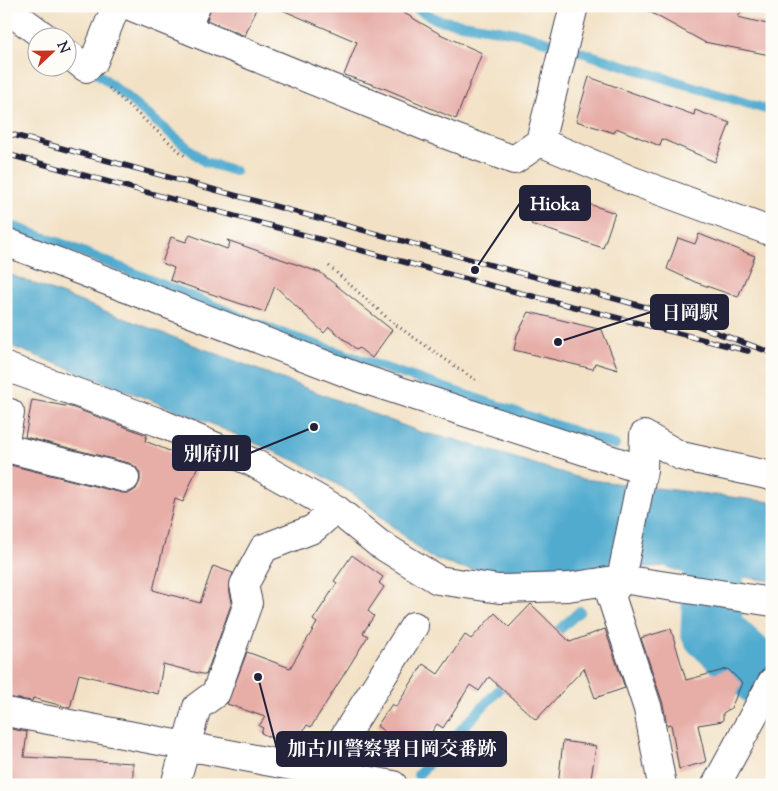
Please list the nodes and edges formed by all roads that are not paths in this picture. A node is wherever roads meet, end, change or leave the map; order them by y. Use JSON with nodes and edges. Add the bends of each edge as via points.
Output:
{"nodes":[{"id":1,"x":116,"y":6,"type":"edge"},
{"id":2,"x":130,"y":6,"type":"edge"},
{"id":3,"x":6,"y":8,"type":"edge"},
{"id":4,"x":572,"y":15,"type":"edge"},
{"id":5,"x":191,"y":18,"type":"edge"},
{"id":6,"x":33,"y":28,"type":"edge"},
{"id":7,"x":78,"y":61,"type":"edge"},
{"id":8,"x":540,"y":142,"type":"junction"},
{"id":9,"x":772,"y":232,"type":"edge"},
{"id":10,"x":6,"y":242,"type":"edge"},
{"id":11,"x":6,"y":367,"type":"edge"},
{"id":12,"x":6,"y":448,"type":"edge"},
{"id":13,"x":643,"y":470,"type":"junction"},
{"id":14,"x":772,"y":476,"type":"edge"},
{"id":15,"x":125,"y":478,"type":"dead end"},
{"id":16,"x":336,"y":509,"type":"junction"},
{"id":17,"x":621,"y":579,"type":"junction"},
{"id":18,"x":772,"y":602,"type":"edge"},
{"id":19,"x":414,"y":626,"type":"dead end"},
{"id":20,"x":772,"y":682,"type":"edge"},
{"id":21,"x":6,"y":712,"type":"edge"},
{"id":22,"x":184,"y":746,"type":"junction"},
{"id":23,"x":322,"y":772,"type":"junction"},
{"id":24,"x":175,"y":785,"type":"edge"},
{"id":25,"x":393,"y":785,"type":"edge"},
{"id":26,"x":662,"y":785,"type":"edge"},
{"id":27,"x":716,"y":785,"type":"edge"}],
"edges":[{"from":1,"to":7,"type":"street","via":[[94,61]]},
{"from":2,"to":5,"type":"street"},
{"from":3,"to":6,"type":"street"},
{"from":4,"to":8,"type":"street"},
{"from":5,"to":8,"type":"street","via":[[514,160]]},
{"from":8,"to":9,"type":"street","via":[[633,181]]},
{"from":10,"to":13,"type":"street","via":[[360,378]]},
{"from":11,"to":16,"type":"street","via":[[158,422],[254,463]]},
{"from":12,"to":15,"type":"street"},
{"from":13,"to":14,"type":"street","via":[[644,435],[681,456]]},
{"from":13,"to":17,"type":"street"},
{"from":16,"to":17,"type":"street","via":[[378,543],[438,580],[499,590],[568,587]]},
{"from":16,"to":22,"type":"street","via":[[313,529],[264,548],[244,585],[248,603],[216,693],[197,707]]},
{"from":17,"to":18,"type":"street"},
{"from":17,"to":26,"type":"street","via":[[611,596],[648,709]]},
{"from":19,"to":23,"type":"street"},
{"from":20,"to":27,"type":"street"},
{"from":21,"to":22,"type":"street"},
{"from":22,"to":23,"type":"street"},
{"from":22,"to":24,"type":"street"},
{"from":23,"to":25,"type":"street"}]}
